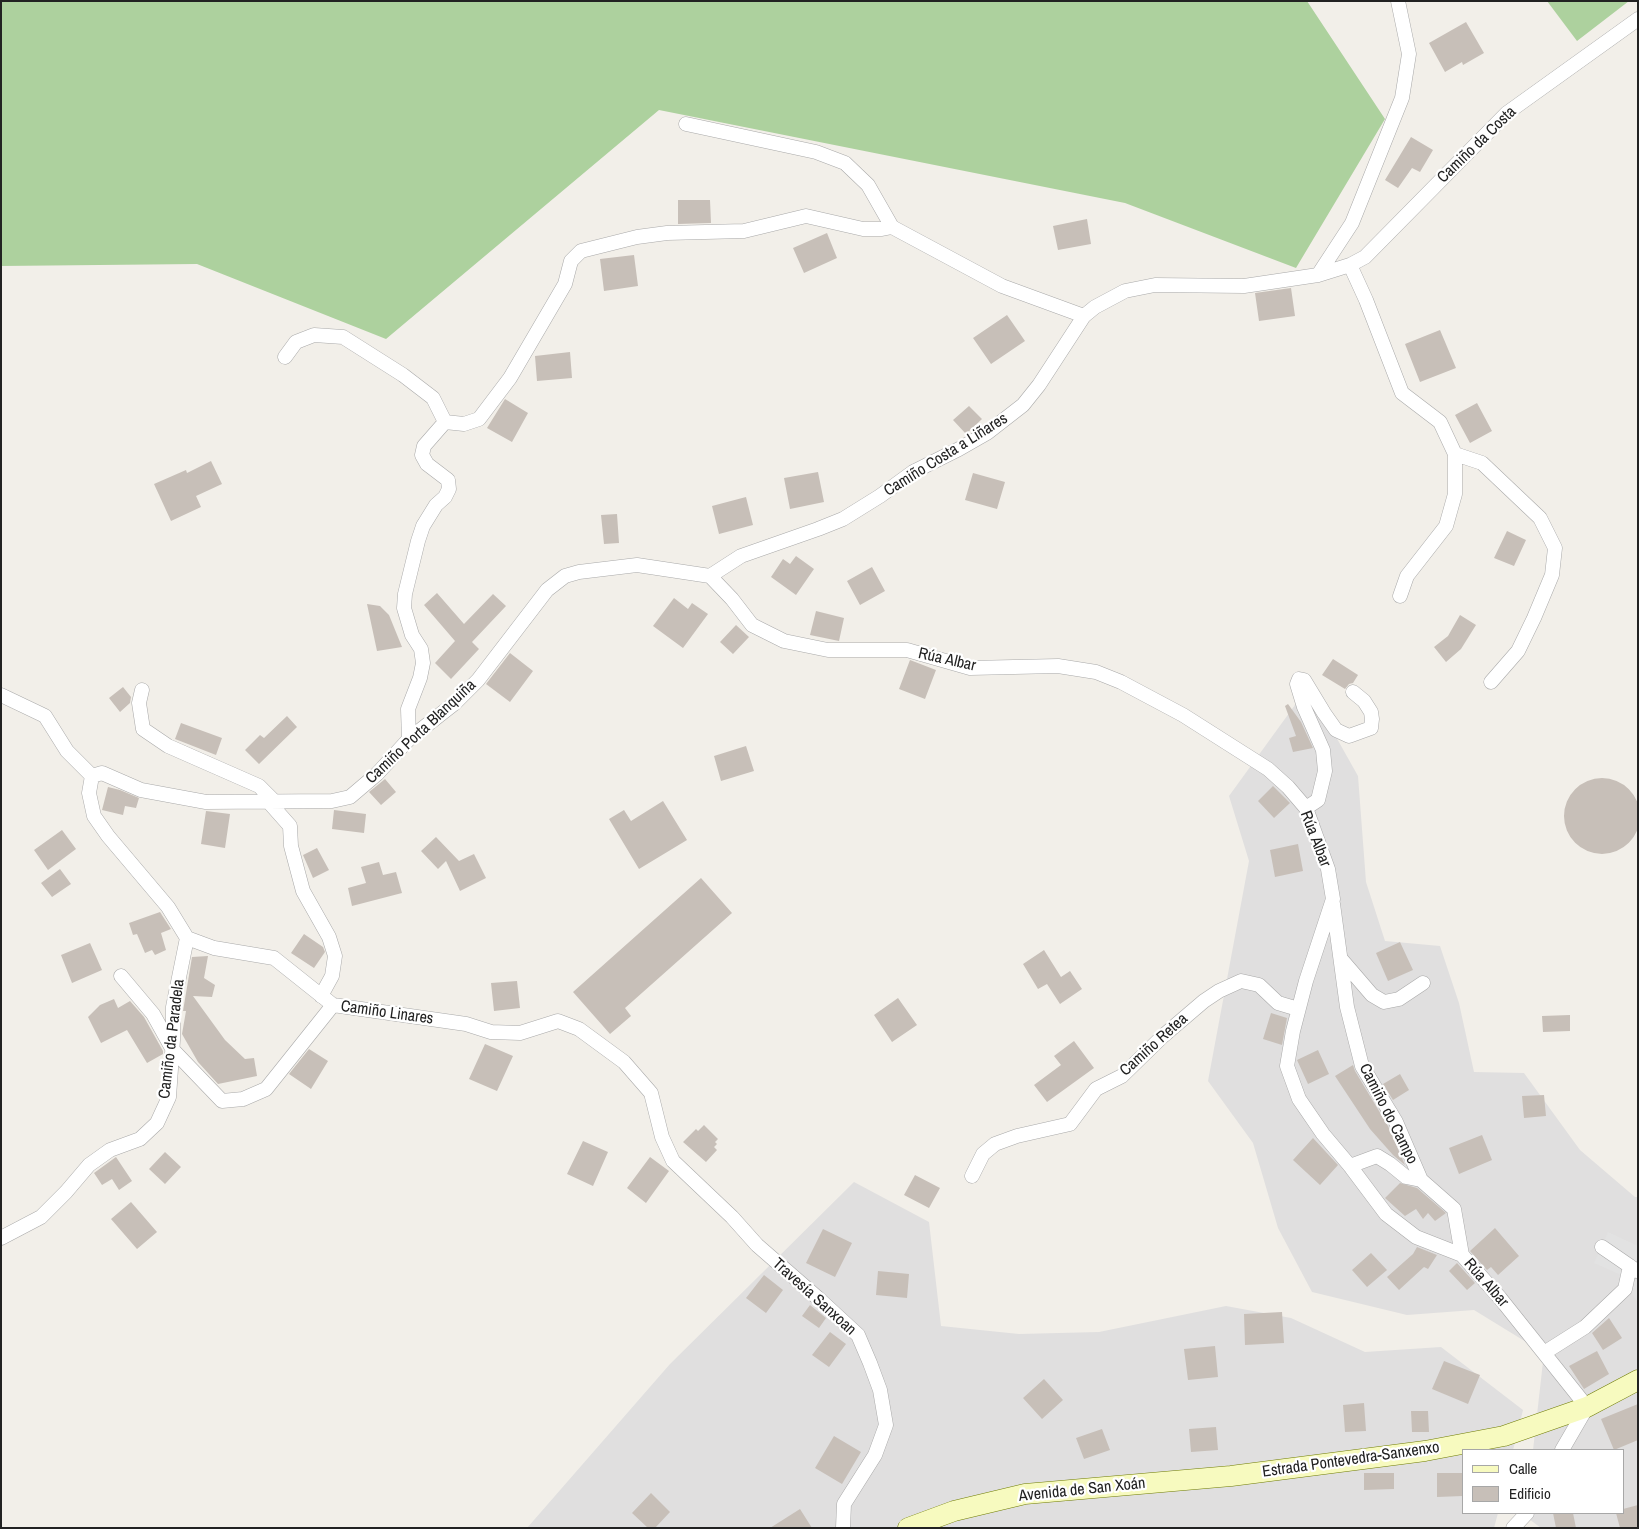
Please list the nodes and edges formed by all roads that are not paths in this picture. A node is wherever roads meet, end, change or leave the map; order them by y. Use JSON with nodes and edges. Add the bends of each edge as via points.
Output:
{"nodes":[{"id":1,"x":1398,"y":1,"type":"edge"},
{"id":2,"x":1638,"y":19,"type":"edge"},
{"id":3,"x":686,"y":124,"type":"dead end"},
{"id":4,"x":892,"y":227,"type":"junction"},
{"id":5,"x":1350,"y":264,"type":"junction"},
{"id":6,"x":1318,"y":275,"type":"junction"},
{"id":7,"x":1084,"y":316,"type":"junction"},
{"id":8,"x":285,"y":357,"type":"dead end"},
{"id":9,"x":445,"y":422,"type":"junction"},
{"id":10,"x":1456,"y":454,"type":"junction"},
{"id":11,"x":710,"y":576,"type":"junction"},
{"id":12,"x":1400,"y":596,"type":"dead end"},
{"id":13,"x":1491,"y":682,"type":"dead end"},
{"id":14,"x":142,"y":690,"type":"dead end"},
{"id":15,"x":1353,"y":692,"type":"dead end"},
{"id":16,"x":1,"y":695,"type":"edge"},
{"id":17,"x":409,"y":739,"type":"junction"},
{"id":18,"x":92,"y":776,"type":"junction"},
{"id":19,"x":270,"y":800,"type":"junction"},
{"id":20,"x":1306,"y":808,"type":"junction"},
{"id":21,"x":1333,"y":899,"type":"junction"},
{"id":22,"x":187,"y":938,"type":"junction"},
{"id":23,"x":1341,"y":958,"type":"junction"},
{"id":24,"x":121,"y":976,"type":"dead end"},
{"id":25,"x":1423,"y":983,"type":"dead end"},
{"id":26,"x":321,"y":996,"type":"junction"},
{"id":27,"x":333,"y":1006,"type":"junction"},
{"id":28,"x":1298,"y":1009,"type":"junction"},
{"id":29,"x":173,"y":1050,"type":"junction"},
{"id":30,"x":651,"y":1093,"type":"joint"},
{"id":31,"x":1350,"y":1166,"type":"junction"},
{"id":32,"x":972,"y":1176,"type":"dead end"},
{"id":33,"x":1421,"y":1180,"type":"junction"},
{"id":34,"x":1,"y":1238,"type":"edge"},
{"id":35,"x":1602,"y":1247,"type":"dead end"},
{"id":36,"x":1462,"y":1255,"type":"junction"},
{"id":37,"x":1634,"y":1268,"type":"edge"},
{"id":38,"x":1544,"y":1353,"type":"junction"},
{"id":39,"x":1638,"y":1380,"type":"edge"},
{"id":40,"x":1586,"y":1407,"type":"junction"},
{"id":41,"x":1563,"y":1449,"type":"edge"},
{"id":42,"x":1231,"y":1476,"type":"joint"},
{"id":43,"x":1526,"y":1514,"type":"edge"},
{"id":44,"x":843,"y":1528,"type":"edge"},
{"id":45,"x":908,"y":1528,"type":"edge"},
{"id":46,"x":1514,"y":1528,"type":"edge"}],
"edges":[{"from":1,"to":6,"type":"street","via":[[1409,54],[1402,98],[1352,224]]},
{"from":2,"to":5,"type":"street","name":"Camiño da Costa","via":[[1507,112],[1365,257]]},
{"from":3,"to":4,"type":"street","via":[[816,152],[845,163],[868,185]]},
{"from":4,"to":7,"type":"street","via":[[1002,286]]},
{"from":4,"to":9,"type":"street","via":[[863,229],[806,216],[744,231],[667,232],[581,251],[571,261],[565,284],[510,378],[479,419],[464,424]]},
{"from":5,"to":6,"type":"street","name":"Camiño Costa a Liñares"},
{"from":5,"to":10,"type":"street","via":[[1402,393],[1440,422]]},
{"from":6,"to":7,"type":"street","name":"Camiño Costa a Liñares","via":[[1244,286],[1155,286],[1125,291]]},
{"from":7,"to":11,"type":"street","name":"Camiño Costa a Liñares","via":[[1023,405],[987,433],[913,472],[843,518],[818,530],[741,556]]},
{"from":8,"to":9,"type":"street","via":[[296,342],[314,335],[343,337],[433,398]]},
{"from":9,"to":17,"type":"street","via":[[424,446],[422,455],[427,464],[448,480],[448,488],[423,526],[405,594],[404,608],[423,663],[408,709]]},
{"from":10,"to":12,"type":"street","via":[[1455,494],[1446,526],[1406,576]]},
{"from":10,"to":13,"type":"street","via":[[1482,463],[1513,492],[1540,518],[1555,548],[1552,575],[1534,618],[1518,650]]},
{"from":11,"to":17,"type":"street","name":"Camiño Porta Blanquiña","via":[[637,565],[565,576],[547,590],[478,680]]},
{"from":11,"to":20,"type":"street","name":"Rúa Albar","via":[[752,626],[784,641],[828,650],[906,650],[970,668],[1058,666],[1096,672],[1183,715],[1268,769]]},
{"from":14,"to":19,"type":"street","via":[[139,703],[143,729],[168,746],[259,786]]},
{"from":15,"to":20,"type":"street","via":[[1364,701],[1372,719],[1370,728],[1349,736],[1336,730],[1304,680],[1299,679],[1297,684],[1304,707],[1324,750],[1325,771],[1318,800]]},
{"from":16,"to":18,"type":"street","via":[[45,716],[67,751]]},
{"from":17,"to":19,"type":"street","name":"Camiño Porta Blanquiña","via":[[377,774],[350,797],[332,801]]},
{"from":18,"to":19,"type":"street","name":"Camiño Porta Blanquiña","via":[[102,773],[141,790],[206,802]]},
{"from":18,"to":22,"type":"street","via":[[88,793],[94,816],[168,907]]},
{"from":19,"to":26,"type":"street","via":[[290,826],[291,846],[303,891],[329,937],[334,956],[332,976]]},
{"from":20,"to":21,"type":"street","name":"Rúa Albar","via":[[1328,869]]},
{"from":21,"to":23,"type":"street","name":"Camiño do Campo"},
{"from":21,"to":28,"type":"street","name":"Rúa Albar"},
{"from":22,"to":26,"type":"street","name":"Camiño Linares","via":[[214,948],[274,958]]},
{"from":22,"to":29,"type":"street","name":"Camiño da Paradela","via":[[173,1007]]},
{"from":23,"to":25,"type":"street","via":[[1372,995],[1384,1002],[1399,999]]},
{"from":23,"to":33,"type":"street","name":"Camiño do Campo","via":[[1347,1007],[1362,1066],[1396,1122]]},
{"from":24,"to":29,"type":"street","via":[[153,1014]]},
{"from":26,"to":27,"type":"street","name":"Camiño Linares"},
{"from":27,"to":29,"type":"street","via":[[266,1089],[243,1099],[222,1101]]},
{"from":27,"to":30,"type":"street","name":"Camiño Linares","via":[[466,1024],[491,1032],[520,1033],[558,1021],[579,1029],[624,1062]]},
{"from":28,"to":31,"type":"street","name":"Rúa Albar","via":[[1287,1066],[1299,1099]]},
{"from":28,"to":32,"type":"street","name":"Camiño Retea","via":[[1278,1003],[1259,986],[1241,981],[1219,991],[1170,1030],[1122,1076],[1096,1088],[1070,1124],[995,1144],[983,1154]]},
{"from":29,"to":34,"type":"street","name":"Camiño da Paradela","via":[[169,1097],[157,1123],[140,1138],[110,1150],[89,1165],[41,1217]]},
{"from":30,"to":44,"type":"street","name":"Travesía Sanxoan","via":[[662,1137],[673,1161],[756,1245],[858,1335],[880,1390],[886,1425],[876,1454],[844,1504]]},
{"from":31,"to":33,"type":"street","via":[[1377,1156],[1406,1178]]},
{"from":31,"to":36,"type":"street","name":"Rúa Albar","via":[[1386,1214],[1416,1237]]},
{"from":33,"to":36,"type":"street","name":"Camiño do Campo","via":[[1454,1209]]},
{"from":35,"to":37,"type":"street"},
{"from":36,"to":38,"type":"street","name":"Rúa Albar"},
{"from":37,"to":38,"type":"street","via":[[1626,1288],[1585,1327]]},
{"from":38,"to":40,"type":"street","name":"Rúa Albar"},
{"from":39,"to":40,"type":"main road","name":"Estrada Pontevedra-Sanxenxo"},
{"from":40,"to":41,"type":"street"},
{"from":40,"to":42,"type":"main road","name":"Estrada Pontevedra-Sanxenxo","via":[[1504,1436],[1425,1452]]},
{"from":42,"to":45,"type":"main road","name":"Avenida de San Xoán","via":[[1025,1494],[954,1511]]},
{"from":43,"to":46,"type":"street"}]}
